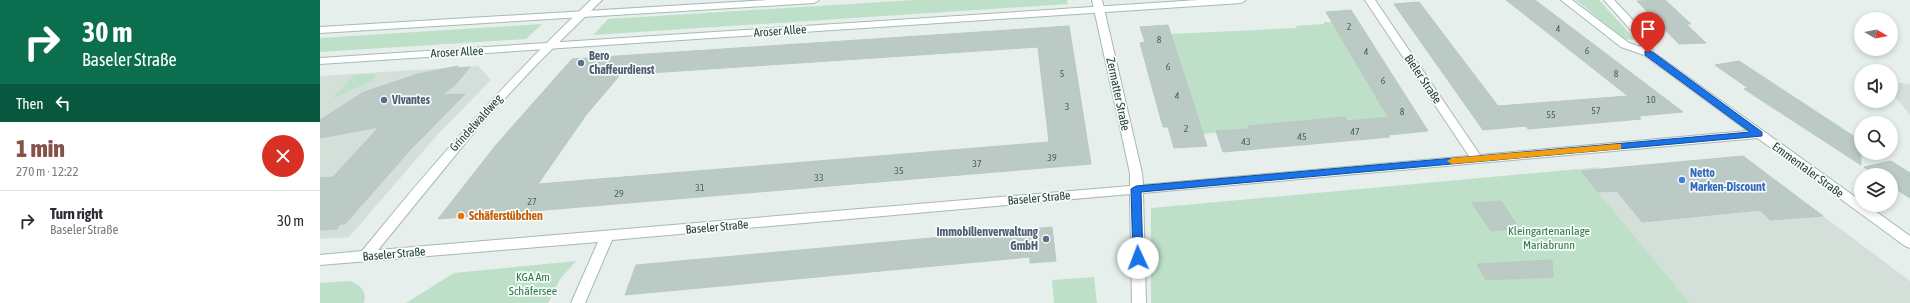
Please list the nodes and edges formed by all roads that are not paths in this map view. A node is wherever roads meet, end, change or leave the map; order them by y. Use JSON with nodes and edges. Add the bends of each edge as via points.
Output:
{"nodes":[{"id":1,"x":597,"y":0,"type":"edge"},
{"id":2,"x":814,"y":0,"type":"edge"},
{"id":3,"x":1241,"y":0,"type":"edge"},
{"id":4,"x":1370,"y":0,"type":"edge"},
{"id":5,"x":1566,"y":0,"type":"edge"},
{"id":6,"x":1609,"y":0,"type":"edge"},
{"id":7,"x":1098,"y":5,"type":"edge"},
{"id":8,"x":582,"y":14,"type":"junction"},
{"id":9,"x":320,"y":30,"type":"edge"},
{"id":10,"x":548,"y":47,"type":"junction"},
{"id":11,"x":1648,"y":53,"type":"junction"},
{"id":12,"x":320,"y":61,"type":"edge"},
{"id":13,"x":1758,"y":134,"type":"junction"},
{"id":14,"x":1477,"y":159,"type":"junction"},
{"id":15,"x":1136,"y":189,"type":"junction"},
{"id":16,"x":607,"y":236,"type":"junction"},
{"id":17,"x":1910,"y":243,"type":"edge"},
{"id":18,"x":366,"y":256,"type":"junction"},
{"id":19,"x":320,"y":260,"type":"edge"},
{"id":20,"x":578,"y":303,"type":"edge"},
{"id":21,"x":1138,"y":303,"type":"edge"}],
"edges":[{"from":1,"to":8,"type":"street","name":"Grindelwaldweg"},
{"from":2,"to":8,"type":"street"},
{"from":3,"to":7,"type":"street","name":"Aroser Allee"},
{"from":4,"to":14,"type":"street","name":"Bieler Straße"},
{"from":5,"to":11,"type":"street","name":"Emmentaler Straße","via":[[1625,45]]},
{"from":6,"to":11,"type":"street","via":[[1644,38]]},
{"from":7,"to":10,"type":"street","name":"Aroser Allee"},
{"from":7,"to":15,"type":"street","name":"Zermatter Straße","via":[[1136,173]]},
{"from":8,"to":9,"type":"street"},
{"from":8,"to":10,"type":"street","name":"Grindelwaldweg"},
{"from":10,"to":12,"type":"street","name":"Aroser Allee"},
{"from":10,"to":18,"type":"street","name":"Grindelwaldweg","via":[[457,144]]},
{"from":11,"to":13,"type":"street","name":"Emmentaler Straße"},
{"from":13,"to":14,"type":"street","name":"Baseler Straße"},
{"from":13,"to":17,"type":"street","name":"Emmentaler Straße"},
{"from":14,"to":15,"type":"street","name":"Baseler Straße"},
{"from":15,"to":16,"type":"street","name":"Baseler Straße"},
{"from":15,"to":21,"type":"street","name":"Zermatter Straße"},
{"from":16,"to":18,"type":"street","name":"Baseler Straße"},
{"from":16,"to":20,"type":"street"},
{"from":18,"to":19,"type":"street","name":"Baseler Straße"}]}
